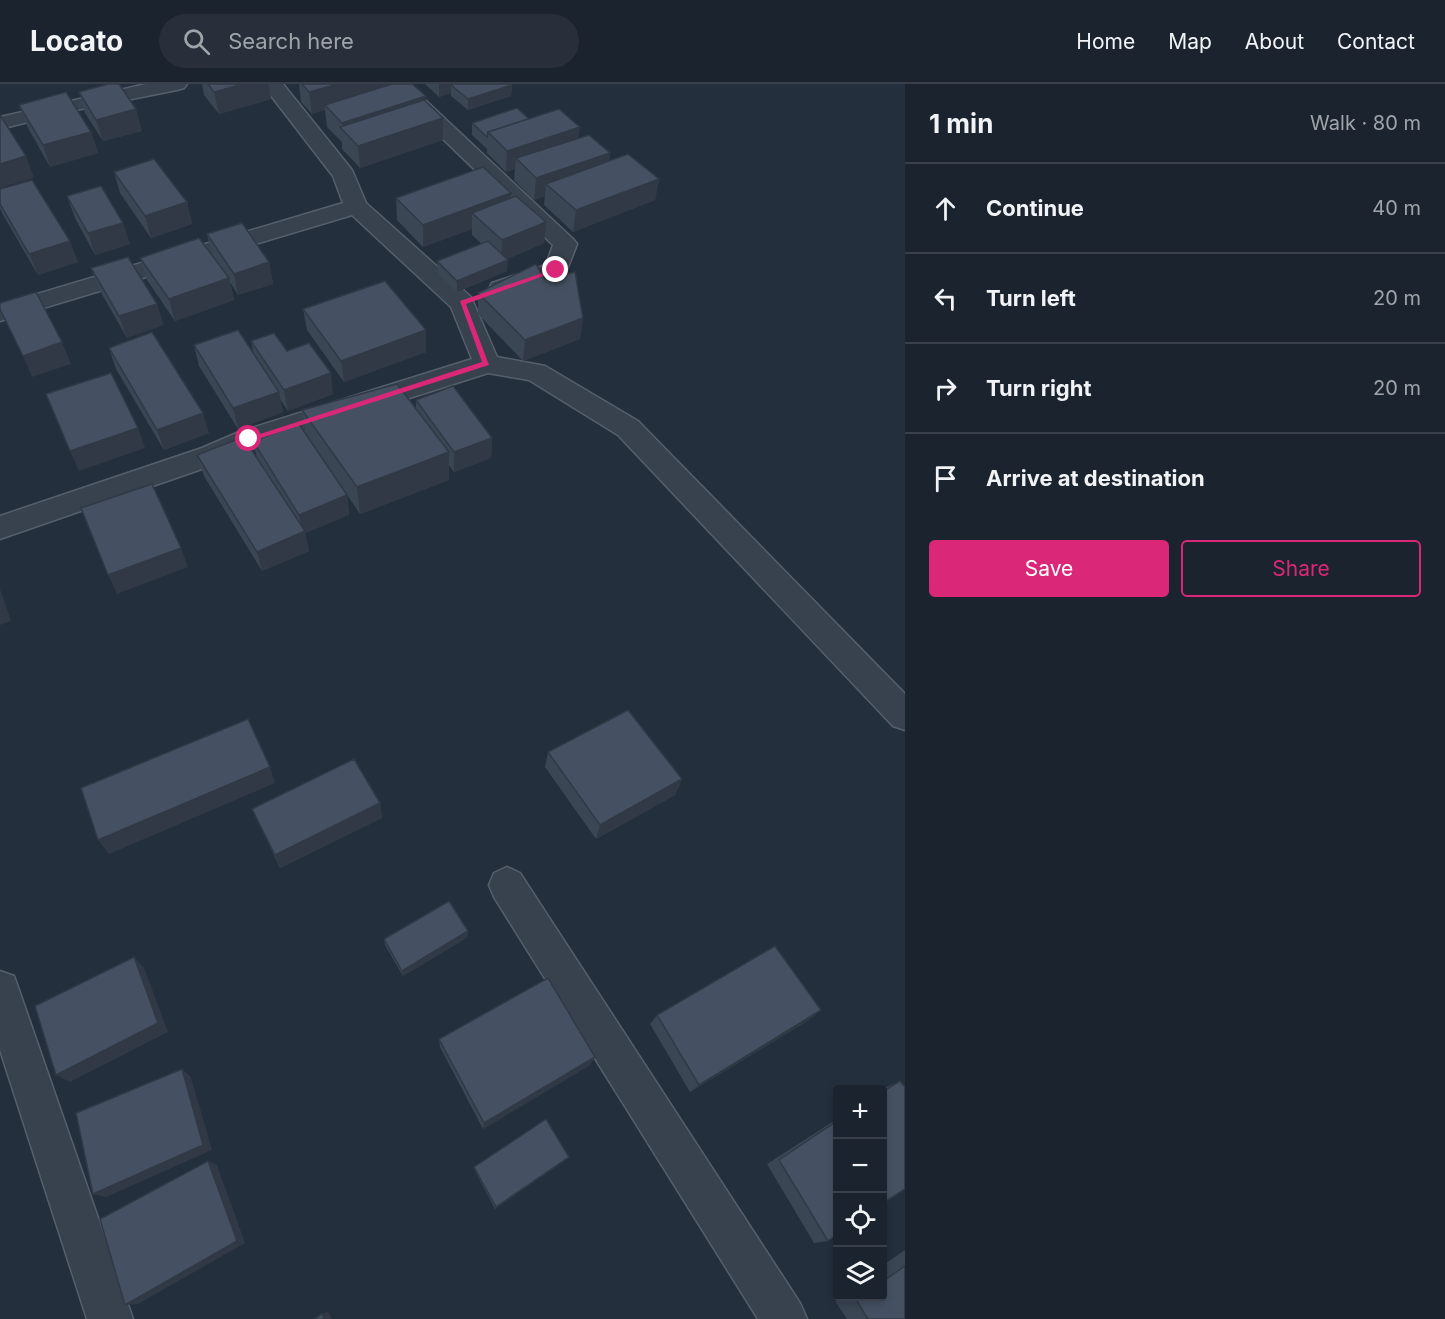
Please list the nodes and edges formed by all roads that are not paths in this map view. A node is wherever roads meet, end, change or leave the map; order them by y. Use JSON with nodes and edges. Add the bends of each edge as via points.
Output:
{"nodes":[{"id":1,"x":177,"y":84,"type":"edge"},
{"id":2,"x":272,"y":84,"type":"edge"},
{"id":3,"x":396,"y":84,"type":"edge"},
{"id":4,"x":0,"y":123,"type":"edge"},
{"id":5,"x":356,"y":206,"type":"junction"},
{"id":6,"x":462,"y":303,"type":"junction"},
{"id":7,"x":0,"y":313,"type":"edge"},
{"id":8,"x":487,"y":364,"type":"junction"},
{"id":9,"x":0,"y":528,"type":"edge"},
{"id":10,"x":905,"y":716,"type":"edge"},
{"id":11,"x":507,"y":885,"type":"dead end"},
{"id":12,"x":0,"y":990,"type":"edge"},
{"id":13,"x":110,"y":1319,"type":"edge"},
{"id":14,"x":784,"y":1319,"type":"edge"}],
"edges":[{"from":1,"to":4,"type":"street"},
{"from":2,"to":5,"type":"street","via":[[344,175]]},
{"from":3,"to":6,"type":"street","via":[[565,244],[556,270]]},
{"from":5,"to":6,"type":"street"},
{"from":5,"to":7,"type":"street"},
{"from":6,"to":8,"type":"street"},
{"from":8,"to":9,"type":"street","via":[[249,439]]},
{"from":8,"to":10,"type":"street","via":[[536,372],[628,428]]},
{"from":11,"to":14,"type":"street"},
{"from":12,"to":13,"type":"street"}]}
